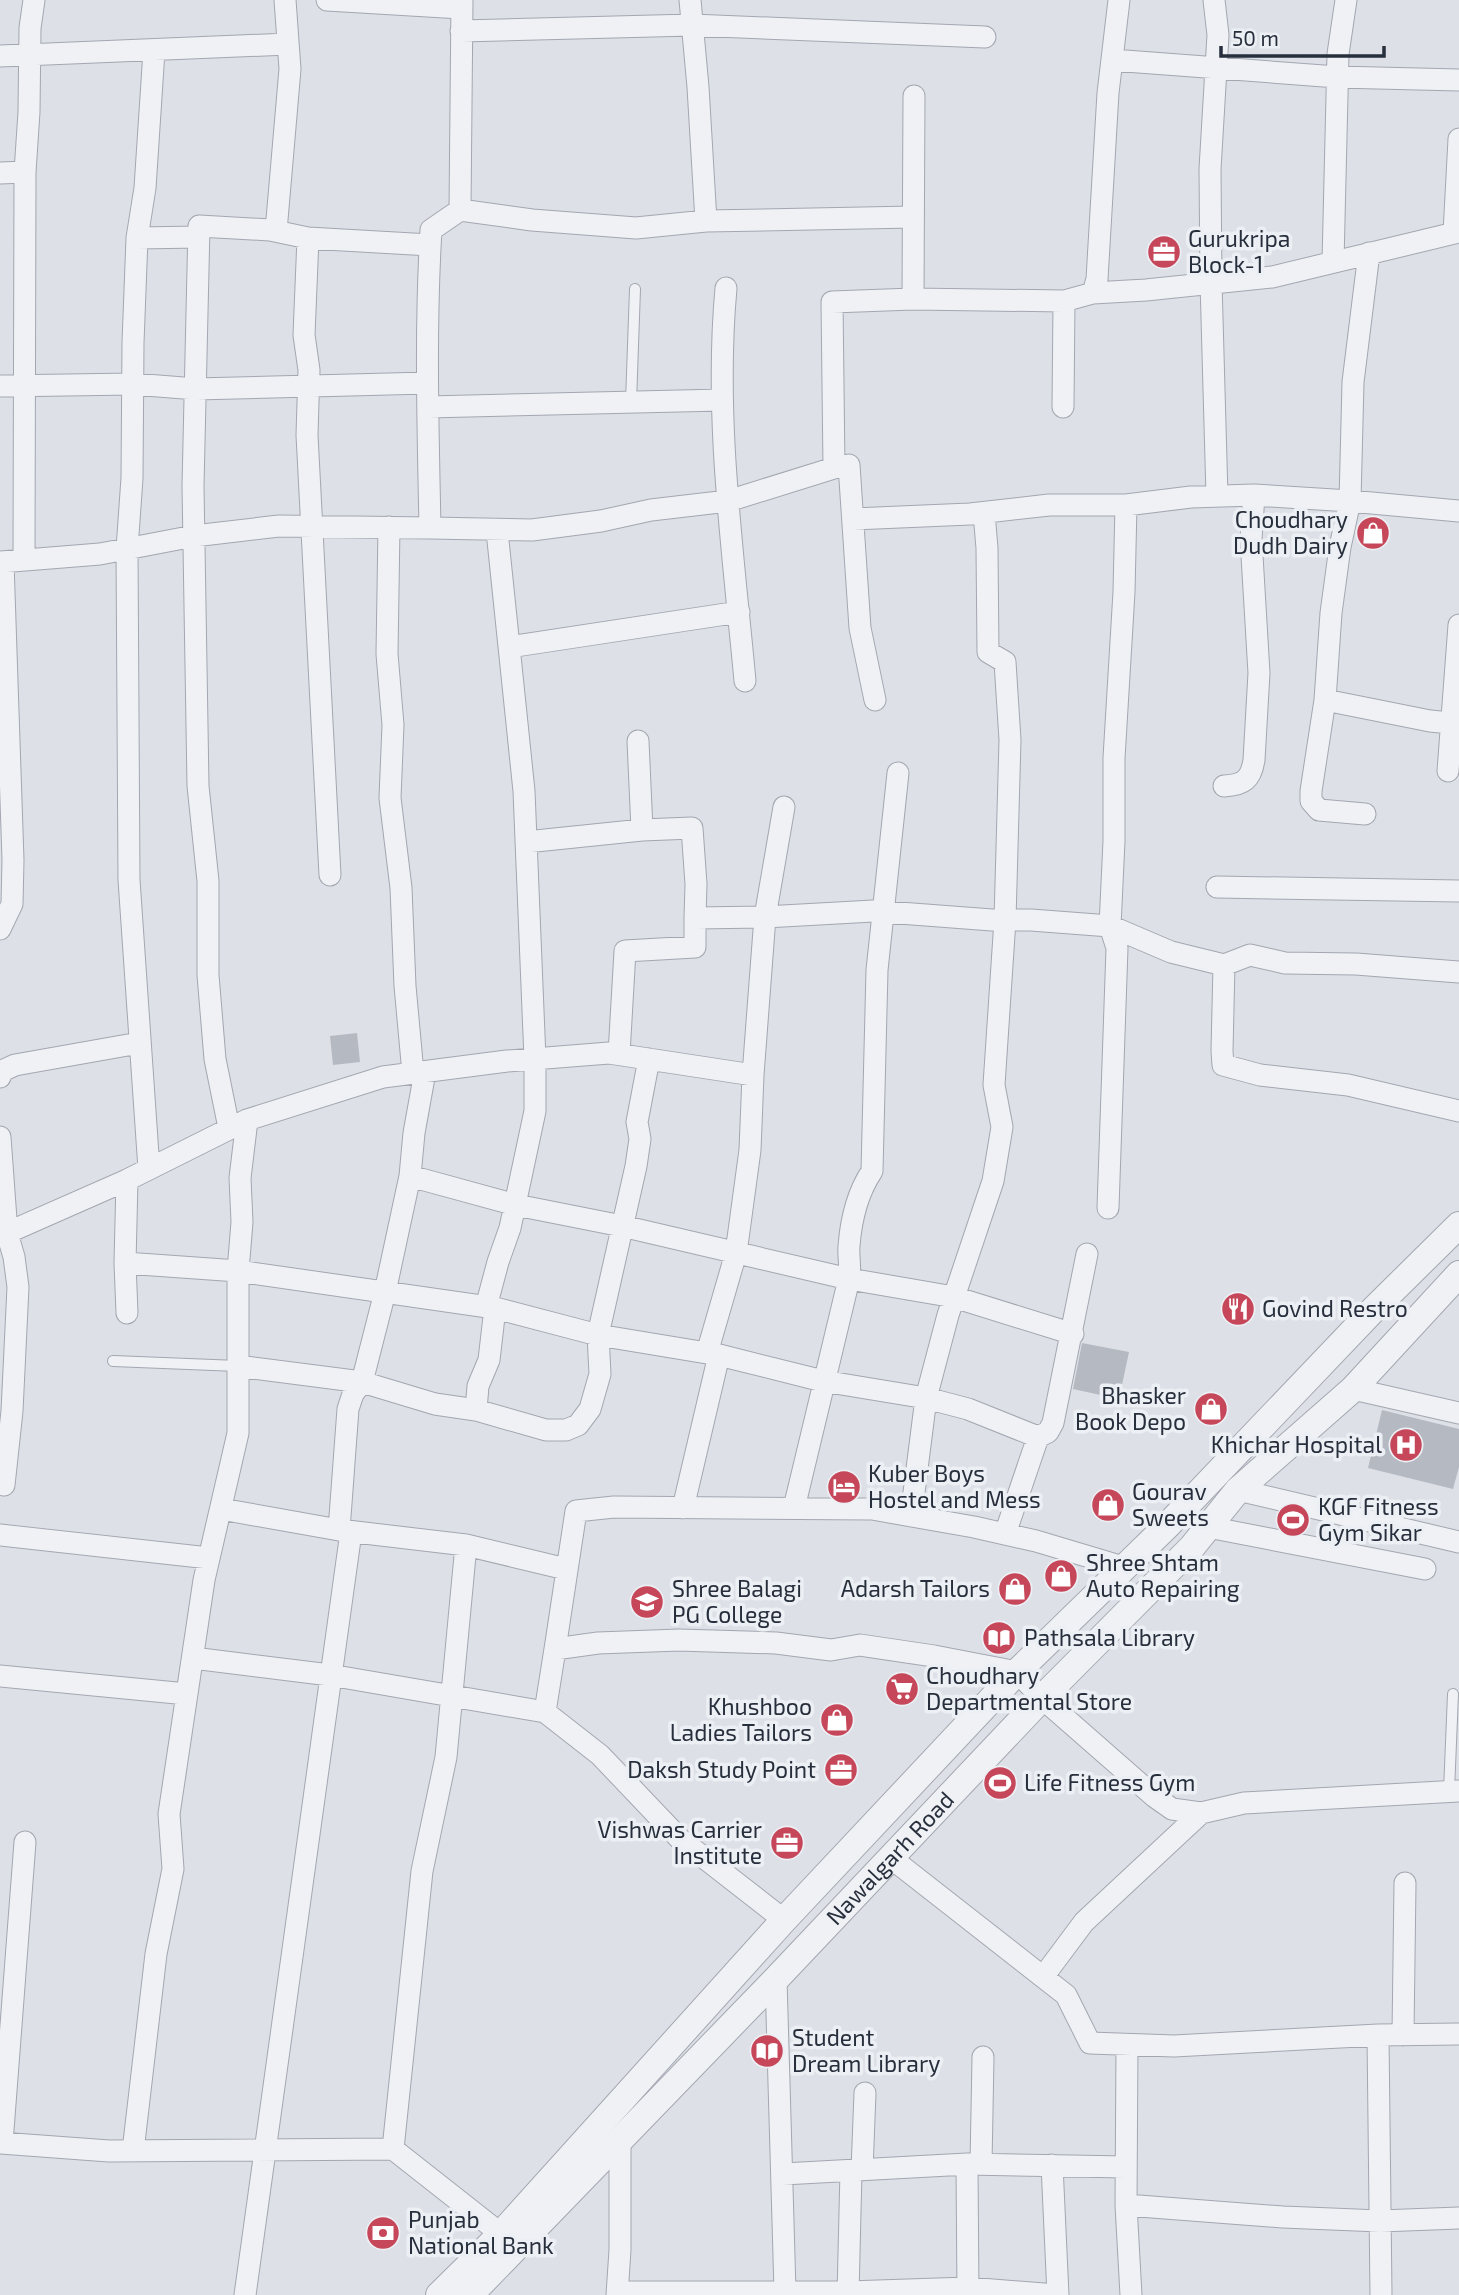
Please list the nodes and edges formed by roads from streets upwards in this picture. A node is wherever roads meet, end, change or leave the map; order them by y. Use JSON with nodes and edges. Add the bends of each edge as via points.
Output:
{"nodes":[{"id":1,"x":34,"y":0,"type":"edge"},
{"id":2,"x":285,"y":0,"type":"edge"},
{"id":3,"x":327,"y":0,"type":"edge"},
{"id":4,"x":690,"y":0,"type":"edge"},
{"id":5,"x":1119,"y":0,"type":"edge"},
{"id":6,"x":1214,"y":0,"type":"edge"},
{"id":7,"x":1346,"y":0,"type":"edge"},
{"id":8,"x":461,"y":4,"type":"edge"},
{"id":9,"x":692,"y":25,"type":"junction"},
{"id":10,"x":461,"y":31,"type":"junction"},
{"id":11,"x":985,"y":37,"type":"dead end"},
{"id":12,"x":288,"y":44,"type":"junction"},
{"id":13,"x":154,"y":51,"type":"junction"},
{"id":14,"x":30,"y":56,"type":"junction"},
{"id":15,"x":0,"y":57,"type":"edge"},
{"id":16,"x":1112,"y":60,"type":"junction"},
{"id":17,"x":1216,"y":67,"type":"junction"},
{"id":18,"x":1337,"y":77,"type":"junction"},
{"id":19,"x":1459,"y":80,"type":"edge"},
{"id":20,"x":914,"y":96,"type":"dead end"},
{"id":21,"x":1459,"y":139,"type":"edge"},
{"id":22,"x":25,"y":172,"type":"junction"},
{"id":23,"x":0,"y":173,"type":"edge"},
{"id":24,"x":460,"y":209,"type":"junction"},
{"id":25,"x":914,"y":216,"type":"junction"},
{"id":26,"x":706,"y":221,"type":"junction"},
{"id":27,"x":276,"y":231,"type":"junction"},
{"id":28,"x":1456,"y":233,"type":"edge"},
{"id":29,"x":199,"y":237,"type":"junction"},
{"id":30,"x":137,"y":238,"type":"junction"},
{"id":31,"x":307,"y":238,"type":"junction"},
{"id":32,"x":430,"y":245,"type":"junction"},
{"id":33,"x":1368,"y":253,"type":"junction"},
{"id":34,"x":1333,"y":262,"type":"junction"},
{"id":35,"x":1211,"y":282,"type":"junction"},
{"id":36,"x":726,"y":288,"type":"dead end"},
{"id":37,"x":1093,"y":293,"type":"junction"},
{"id":38,"x":913,"y":299,"type":"junction"},
{"id":39,"x":1064,"y":301,"type":"junction"},
{"id":40,"x":427,"y":383,"type":"junction"},
{"id":41,"x":133,"y":384,"type":"junction"},
{"id":42,"x":0,"y":386,"type":"edge"},
{"id":43,"x":24,"y":387,"type":"junction"},
{"id":44,"x":309,"y":387,"type":"junction"},
{"id":45,"x":196,"y":389,"type":"junction"},
{"id":46,"x":722,"y":400,"type":"junction"},
{"id":47,"x":428,"y":407,"type":"junction"},
{"id":48,"x":1063,"y":407,"type":"dead end"},
{"id":49,"x":834,"y":468,"type":"junction"},
{"id":50,"x":1254,"y":495,"type":"junction"},
{"id":51,"x":1217,"y":496,"type":"junction"},
{"id":52,"x":728,"y":501,"type":"junction"},
{"id":53,"x":1350,"y":501,"type":"junction"},
{"id":54,"x":1126,"y":505,"type":"junction"},
{"id":55,"x":1459,"y":511,"type":"edge"},
{"id":56,"x":984,"y":513,"type":"junction"},
{"id":57,"x":853,"y":519,"type":"junction"},
{"id":58,"x":312,"y":526,"type":"junction"},
{"id":59,"x":389,"y":527,"type":"junction"},
{"id":60,"x":430,"y":528,"type":"junction"},
{"id":61,"x":498,"y":531,"type":"junction"},
{"id":62,"x":194,"y":536,"type":"junction"},
{"id":63,"x":127,"y":549,"type":"junction"},
{"id":64,"x":9,"y":561,"type":"edge"},
{"id":65,"x":739,"y":612,"type":"junction"},
{"id":66,"x":1459,"y":625,"type":"edge"},
{"id":67,"x":509,"y":647,"type":"junction"},
{"id":68,"x":745,"y":681,"type":"dead end"},
{"id":69,"x":3,"y":689,"type":"edge"},
{"id":70,"x":875,"y":700,"type":"dead end"},
{"id":71,"x":1325,"y":700,"type":"junction"},
{"id":72,"x":1451,"y":723,"type":"junction"},
{"id":73,"x":638,"y":741,"type":"dead end"},
{"id":74,"x":1448,"y":771,"type":"dead end"},
{"id":75,"x":898,"y":773,"type":"dead end"},
{"id":76,"x":1224,"y":786,"type":"dead end"},
{"id":77,"x":784,"y":807,"type":"dead end"},
{"id":78,"x":1365,"y":814,"type":"dead end"},
{"id":79,"x":6,"y":821,"type":"edge"},
{"id":80,"x":642,"y":830,"type":"junction"},
{"id":81,"x":526,"y":842,"type":"junction"},
{"id":82,"x":330,"y":875,"type":"dead end"},
{"id":83,"x":1217,"y":887,"type":"dead end"},
{"id":84,"x":1459,"y":891,"type":"edge"},
{"id":85,"x":883,"y":912,"type":"junction"},
{"id":86,"x":765,"y":917,"type":"junction"},
{"id":87,"x":695,"y":918,"type":"junction"},
{"id":88,"x":1005,"y":920,"type":"junction"},
{"id":89,"x":1110,"y":926,"type":"junction"},
{"id":90,"x":0,"y":929,"type":"edge"},
{"id":91,"x":1224,"y":965,"type":"junction"},
{"id":92,"x":1459,"y":972,"type":"edge"},
{"id":93,"x":139,"y":1043,"type":"junction"},
{"id":94,"x":619,"y":1054,"type":"junction"},
{"id":95,"x":535,"y":1059,"type":"junction"},
{"id":96,"x":649,"y":1059,"type":"junction"},
{"id":97,"x":419,"y":1072,"type":"junction"},
{"id":98,"x":753,"y":1075,"type":"junction"},
{"id":99,"x":0,"y":1077,"type":"edge"},
{"id":100,"x":1459,"y":1111,"type":"edge"},
{"id":101,"x":238,"y":1124,"type":"junction"},
{"id":102,"x":0,"y":1137,"type":"edge"},
{"id":103,"x":149,"y":1169,"type":"junction"},
{"id":104,"x":410,"y":1177,"type":"junction"},
{"id":105,"x":127,"y":1180,"type":"junction"},
{"id":106,"x":516,"y":1205,"type":"junction"},
{"id":107,"x":1108,"y":1208,"type":"dead end"},
{"id":108,"x":1459,"y":1225,"type":"edge"},
{"id":109,"x":622,"y":1226,"type":"junction"},
{"id":110,"x":3,"y":1234,"type":"edge"},
{"id":111,"x":1440,"y":1245,"type":"junction"},
{"id":112,"x":736,"y":1253,"type":"junction"},
{"id":113,"x":1087,"y":1255,"type":"dead end"},
{"id":114,"x":125,"y":1263,"type":"junction"},
{"id":115,"x":1459,"y":1268,"type":"edge"},
{"id":116,"x":238,"y":1271,"type":"junction"},
{"id":117,"x":1459,"y":1273,"type":"edge"},
{"id":118,"x":849,"y":1279,"type":"junction"},
{"id":119,"x":385,"y":1292,"type":"junction"},
{"id":120,"x":954,"y":1297,"type":"junction"},
{"id":121,"x":490,"y":1307,"type":"junction"},
{"id":122,"x":127,"y":1313,"type":"dead end"},
{"id":123,"x":1073,"y":1334,"type":"junction"},
{"id":124,"x":598,"y":1335,"type":"junction"},
{"id":125,"x":713,"y":1354,"type":"junction"},
{"id":126,"x":238,"y":1366,"type":"junction"},
{"id":127,"x":823,"y":1381,"type":"junction"},
{"id":128,"x":362,"y":1382,"type":"junction"},
{"id":129,"x":1353,"y":1389,"type":"junction"},
{"id":130,"x":926,"y":1398,"type":"junction"},
{"id":131,"x":476,"y":1410,"type":"junction"},
{"id":132,"x":1459,"y":1413,"type":"edge"},
{"id":133,"x":1038,"y":1437,"type":"junction"},
{"id":134,"x":4,"y":1485,"type":"dead end"},
{"id":135,"x":1238,"y":1490,"type":"junction"},
{"id":136,"x":684,"y":1508,"type":"junction"},
{"id":137,"x":794,"y":1508,"type":"junction"},
{"id":138,"x":221,"y":1509,"type":"junction"},
{"id":139,"x":911,"y":1516,"type":"junction"},
{"id":140,"x":1208,"y":1528,"type":"junction"},
{"id":141,"x":345,"y":1531,"type":"junction"},
{"id":142,"x":1005,"y":1534,"type":"junction"},
{"id":143,"x":0,"y":1535,"type":"edge"},
{"id":144,"x":1459,"y":1542,"type":"edge"},
{"id":145,"x":466,"y":1545,"type":"junction"},
{"id":146,"x":209,"y":1558,"type":"junction"},
{"id":147,"x":1123,"y":1567,"type":"junction"},
{"id":148,"x":566,"y":1569,"type":"junction"},
{"id":149,"x":1425,"y":1569,"type":"dead end"},
{"id":150,"x":555,"y":1649,"type":"junction"},
{"id":151,"x":193,"y":1658,"type":"junction"},
{"id":152,"x":1017,"y":1672,"type":"junction"},
{"id":153,"x":330,"y":1675,"type":"junction"},
{"id":154,"x":0,"y":1676,"type":"edge"},
{"id":155,"x":187,"y":1694,"type":"junction"},
{"id":156,"x":451,"y":1696,"type":"junction"},
{"id":157,"x":1042,"y":1698,"type":"junction"},
{"id":158,"x":545,"y":1713,"type":"junction"},
{"id":159,"x":1454,"y":1791,"type":"edge"},
{"id":160,"x":1201,"y":1813,"type":"junction"},
{"id":161,"x":25,"y":1842,"type":"dead end"},
{"id":162,"x":891,"y":1858,"type":"junction"},
{"id":163,"x":1405,"y":1882,"type":"dead end"},
{"id":164,"x":784,"y":1920,"type":"junction"},
{"id":165,"x":1043,"y":1977,"type":"junction"},
{"id":166,"x":776,"y":1979,"type":"junction"},
{"id":167,"x":1459,"y":2034,"type":"edge"},
{"id":168,"x":1378,"y":2035,"type":"junction"},
{"id":169,"x":1403,"y":2035,"type":"junction"},
{"id":170,"x":1127,"y":2045,"type":"junction"},
{"id":171,"x":984,"y":2057,"type":"dead end"},
{"id":172,"x":866,"y":2093,"type":"dead end"},
{"id":173,"x":620,"y":2140,"type":"junction"},
{"id":174,"x":1,"y":2143,"type":"edge"},
{"id":175,"x":393,"y":2149,"type":"junction"},
{"id":176,"x":133,"y":2151,"type":"junction"},
{"id":177,"x":264,"y":2151,"type":"junction"},
{"id":178,"x":974,"y":2164,"type":"junction"},
{"id":179,"x":1052,"y":2165,"type":"junction"},
{"id":180,"x":1126,"y":2167,"type":"junction"},
{"id":181,"x":857,"y":2170,"type":"junction"},
{"id":182,"x":783,"y":2174,"type":"junction"},
{"id":183,"x":1126,"y":2205,"type":"junction"},
{"id":184,"x":1459,"y":2218,"type":"edge"},
{"id":185,"x":1380,"y":2221,"type":"junction"},
{"id":186,"x":501,"y":2234,"type":"junction"},
{"id":187,"x":785,"y":2291,"type":"junction"},
{"id":188,"x":968,"y":2291,"type":"edge"},
{"id":189,"x":617,"y":2293,"type":"edge"},
{"id":190,"x":734,"y":2293,"type":"edge"},
{"id":191,"x":848,"y":2293,"type":"edge"},
{"id":192,"x":244,"y":2295,"type":"edge"},
{"id":193,"x":439,"y":2295,"type":"edge"},
{"id":194,"x":470,"y":2295,"type":"edge"},
{"id":195,"x":1058,"y":2295,"type":"edge"},
{"id":196,"x":1131,"y":2295,"type":"edge"},
{"id":197,"x":1381,"y":2295,"type":"edge"}],
"edges":[{"from":1,"to":14,"type":"street"},
{"from":2,"to":12,"type":"street"},
{"from":3,"to":8,"type":"street"},
{"from":4,"to":9,"type":"street"},
{"from":5,"to":16,"type":"street"},
{"from":6,"to":17,"type":"street"},
{"from":7,"to":18,"type":"street"},
{"from":8,"to":10,"type":"street"},
{"from":9,"to":10,"type":"street"},
{"from":9,"to":11,"type":"street"},
{"from":9,"to":26,"type":"street"},
{"from":10,"to":24,"type":"street"},
{"from":12,"to":13,"type":"street"},
{"from":12,"to":27,"type":"street","via":[[290,69]]},
{"from":13,"to":14,"type":"street"},
{"from":13,"to":30,"type":"street"},
{"from":14,"to":15,"type":"street"},
{"from":14,"to":22,"type":"street"},
{"from":16,"to":17,"type":"street"},
{"from":16,"to":37,"type":"street"},
{"from":17,"to":18,"type":"street"},
{"from":17,"to":35,"type":"street","via":[[1210,169]]},
{"from":18,"to":19,"type":"street"},
{"from":18,"to":34,"type":"street"},
{"from":20,"to":25,"type":"street"},
{"from":21,"to":28,"type":"street"},
{"from":22,"to":23,"type":"street"},
{"from":22,"to":43,"type":"street"},
{"from":24,"to":26,"type":"street","via":[[636,228]]},
{"from":24,"to":32,"type":"street","via":[[431,230]]},
{"from":25,"to":26,"type":"street"},
{"from":25,"to":38,"type":"street"},
{"from":27,"to":29,"type":"street","via":[[199,226]]},
{"from":27,"to":31,"type":"street"},
{"from":28,"to":33,"type":"street"},
{"from":29,"to":30,"type":"street"},
{"from":29,"to":45,"type":"street"},
{"from":30,"to":41,"type":"street"},
{"from":31,"to":32,"type":"street"},
{"from":31,"to":44,"type":"street","via":[[304,335]]},
{"from":32,"to":40,"type":"street"},
{"from":33,"to":34,"type":"street"},
{"from":33,"to":53,"type":"street","via":[[1353,382]]},
{"from":34,"to":35,"type":"street","via":[[1272,277]]},
{"from":35,"to":37,"type":"street"},
{"from":35,"to":51,"type":"street"},
{"from":36,"to":46,"type":"street"},
{"from":37,"to":39,"type":"street"},
{"from":38,"to":39,"type":"street"},
{"from":38,"to":49,"type":"street","via":[[832,302]]},
{"from":39,"to":48,"type":"street"},
{"from":40,"to":44,"type":"street"},
{"from":40,"to":47,"type":"street"},
{"from":41,"to":43,"type":"street"},
{"from":41,"to":45,"type":"street"},
{"from":41,"to":63,"type":"street"},
{"from":42,"to":43,"type":"street"},
{"from":43,"to":64,"type":"street"},
{"from":44,"to":45,"type":"street"},
{"from":44,"to":58,"type":"street"},
{"from":45,"to":62,"type":"street"},
{"from":46,"to":47,"type":"street"},
{"from":46,"to":52,"type":"street"},
{"from":47,"to":60,"type":"street"},
{"from":49,"to":52,"type":"street"},
{"from":49,"to":57,"type":"street","via":[[849,465]]},
{"from":50,"to":51,"type":"street"},
{"from":50,"to":53,"type":"street"},
{"from":50,"to":76,"type":"street","via":[[1251,539],[1259,673],[1254,760],[1246,782]]},
{"from":51,"to":54,"type":"street"},
{"from":52,"to":61,"type":"street"},
{"from":52,"to":65,"type":"street"},
{"from":53,"to":55,"type":"street"},
{"from":53,"to":71,"type":"street","via":[[1331,613]]},
{"from":54,"to":56,"type":"street","via":[[1049,505]]},
{"from":54,"to":89,"type":"street"},
{"from":56,"to":57,"type":"street"},
{"from":56,"to":88,"type":"street","via":[[988,652],[1005,662],[1010,740]]},
{"from":57,"to":70,"type":"street","via":[[860,628]]},
{"from":58,"to":59,"type":"street"},
{"from":58,"to":62,"type":"street"},
{"from":58,"to":82,"type":"street"},
{"from":59,"to":60,"type":"street"},
{"from":59,"to":97,"type":"street","via":[[390,798],[401,888],[405,986]]},
{"from":60,"to":61,"type":"street"},
{"from":61,"to":67,"type":"street"},
{"from":62,"to":63,"type":"street"},
{"from":62,"to":101,"type":"street","via":[[198,786],[208,881],[208,975],[215,1059]]},
{"from":63,"to":64,"type":"street"},
{"from":63,"to":93,"type":"street","via":[[129,880]]},
{"from":64,"to":69,"type":"street"},
{"from":65,"to":67,"type":"street"},
{"from":65,"to":68,"type":"street"},
{"from":66,"to":72,"type":"street"},
{"from":67,"to":81,"type":"street"},
{"from":69,"to":79,"type":"street"},
{"from":71,"to":72,"type":"street"},
{"from":71,"to":78,"type":"street","via":[[1311,802],[1319,810]]},
{"from":72,"to":74,"type":"street"},
{"from":73,"to":80,"type":"street"},
{"from":75,"to":85,"type":"street"},
{"from":77,"to":86,"type":"street"},
{"from":79,"to":90,"type":"street","via":[[12,904]]},
{"from":80,"to":81,"type":"street"},
{"from":80,"to":87,"type":"street","via":[[692,828]]},
{"from":81,"to":95,"type":"street"},
{"from":83,"to":84,"type":"street"},
{"from":85,"to":86,"type":"street"},
{"from":85,"to":88,"type":"street"},
{"from":85,"to":118,"type":"street","via":[[877,970],[873,1171],[861,1189],[848,1248]]},
{"from":86,"to":87,"type":"street"},
{"from":86,"to":98,"type":"street"},
{"from":87,"to":94,"type":"street","via":[[695,947],[625,951]]},
{"from":88,"to":89,"type":"street"},
{"from":88,"to":120,"type":"street","via":[[994,1085],[1002,1127],[993,1181]]},
{"from":89,"to":91,"type":"street","via":[[1171,952]]},
{"from":89,"to":107,"type":"street","via":[[1117,948]]},
{"from":91,"to":92,"type":"street","via":[[1250,955],[1284,963]]},
{"from":91,"to":100,"type":"street","via":[[1223,1065],[1261,1075],[1348,1085]]},
{"from":93,"to":99,"type":"street","via":[[15,1065]]},
{"from":93,"to":103,"type":"street"},
{"from":94,"to":95,"type":"street"},
{"from":94,"to":96,"type":"street"},
{"from":95,"to":97,"type":"street"},
{"from":95,"to":106,"type":"street","via":[[535,1111]]},
{"from":96,"to":98,"type":"street"},
{"from":96,"to":109,"type":"street","via":[[637,1122],[636,1166]]},
{"from":97,"to":101,"type":"street","via":[[383,1077]]},
{"from":97,"to":104,"type":"street"},
{"from":98,"to":112,"type":"street","via":[[750,1150]]},
{"from":101,"to":103,"type":"street"},
{"from":101,"to":116,"type":"street","via":[[242,1222]]},
{"from":102,"to":110,"type":"street"},
{"from":103,"to":105,"type":"street"},
{"from":104,"to":106,"type":"street"},
{"from":104,"to":119,"type":"street"},
{"from":105,"to":110,"type":"street"},
{"from":105,"to":114,"type":"street"},
{"from":106,"to":109,"type":"street"},
{"from":106,"to":121,"type":"street"},
{"from":108,"to":111,"type":"street"},
{"from":109,"to":112,"type":"street"},
{"from":109,"to":124,"type":"street"},
{"from":110,"to":134,"type":"street","via":[[14,1256],[18,1287]]},
{"from":111,"to":115,"type":"street"},
{"from":111,"to":147,"type":"street"},
{"from":112,"to":118,"type":"street"},
{"from":112,"to":125,"type":"street"},
{"from":113,"to":123,"type":"street"},
{"from":114,"to":116,"type":"street"},
{"from":114,"to":122,"type":"street"},
{"from":116,"to":119,"type":"street"},
{"from":116,"to":126,"type":"street"},
{"from":117,"to":129,"type":"street","name":"Nawalgarh Road"},
{"from":118,"to":120,"type":"street"},
{"from":118,"to":127,"type":"street"},
{"from":119,"to":121,"type":"street"},
{"from":119,"to":128,"type":"street"},
{"from":120,"to":123,"type":"street"},
{"from":120,"to":130,"type":"street"},
{"from":121,"to":124,"type":"street"},
{"from":121,"to":131,"type":"street","via":[[489,1360],[478,1386]]},
{"from":123,"to":133,"type":"street","via":[[1054,1423]]},
{"from":124,"to":125,"type":"street"},
{"from":124,"to":131,"type":"street","via":[[600,1374],[590,1409],[578,1425],[546,1430]]},
{"from":125,"to":127,"type":"street"},
{"from":125,"to":136,"type":"street"},
{"from":126,"to":128,"type":"street"},
{"from":126,"to":138,"type":"street","via":[[238,1433]]},
{"from":127,"to":130,"type":"street"},
{"from":127,"to":137,"type":"street"},
{"from":128,"to":131,"type":"street","via":[[435,1404]]},
{"from":128,"to":141,"type":"street","via":[[348,1409]]},
{"from":129,"to":132,"type":"street"},
{"from":129,"to":135,"type":"street","name":"Nawalgarh Road"},
{"from":130,"to":133,"type":"street"},
{"from":130,"to":139,"type":"street"},
{"from":133,"to":142,"type":"street"},
{"from":135,"to":140,"type":"street","name":"Nawalgarh Road"},
{"from":135,"to":144,"type":"street"},
{"from":136,"to":137,"type":"street"},
{"from":136,"to":148,"type":"street","via":[[576,1511]]},
{"from":137,"to":139,"type":"street","via":[[872,1509]]},
{"from":138,"to":141,"type":"street"},
{"from":138,"to":146,"type":"street"},
{"from":139,"to":142,"type":"street"},
{"from":140,"to":149,"type":"street"},
{"from":140,"to":157,"type":"street","name":"Nawalgarh Road"},
{"from":141,"to":145,"type":"street"},
{"from":141,"to":153,"type":"street"},
{"from":142,"to":147,"type":"street"},
{"from":143,"to":146,"type":"street"},
{"from":145,"to":148,"type":"street"},
{"from":145,"to":156,"type":"street"},
{"from":146,"to":151,"type":"street"},
{"from":147,"to":152,"type":"street"},
{"from":148,"to":150,"type":"street"},
{"from":150,"to":152,"type":"street","via":[[680,1640],[831,1650],[860,1645]]},
{"from":150,"to":158,"type":"street"},
{"from":151,"to":153,"type":"street"},
{"from":151,"to":155,"type":"street"},
{"from":152,"to":157,"type":"street"},
{"from":152,"to":164,"type":"street"},
{"from":153,"to":156,"type":"street"},
{"from":153,"to":177,"type":"street"},
{"from":154,"to":155,"type":"street"},
{"from":155,"to":176,"type":"street","via":[[169,1814],[173,1869],[156,1954]]},
{"from":156,"to":158,"type":"street"},
{"from":156,"to":175,"type":"street","via":[[446,1757],[422,1871]]},
{"from":157,"to":160,"type":"street","via":[[1155,1797],[1172,1809]]},
{"from":157,"to":162,"type":"street","name":"Nawalgarh Road"},
{"from":158,"to":164,"type":"street","via":[[600,1755],[680,1839]]},
{"from":159,"to":160,"type":"street","via":[[1244,1803]]},
{"from":160,"to":165,"type":"street","via":[[1084,1922]]},
{"from":161,"to":174,"type":"street"},
{"from":162,"to":165,"type":"street"},
{"from":162,"to":166,"type":"street","name":"Nawalgarh Road"},
{"from":163,"to":169,"type":"street"},
{"from":164,"to":186,"type":"street"},
{"from":165,"to":170,"type":"street","via":[[1066,1995],[1090,2043]]},
{"from":166,"to":173,"type":"street","name":"Nawalgarh Road"},
{"from":166,"to":182,"type":"street"},
{"from":167,"to":169,"type":"street"},
{"from":168,"to":169,"type":"street"},
{"from":168,"to":170,"type":"street"},
{"from":168,"to":185,"type":"street"},
{"from":170,"to":180,"type":"street"},
{"from":171,"to":178,"type":"street"},
{"from":172,"to":181,"type":"street"},
{"from":173,"to":189,"type":"street"},
{"from":173,"to":194,"type":"street","name":"Nawalgarh Road"},
{"from":174,"to":176,"type":"street"},
{"from":175,"to":177,"type":"street"},
{"from":175,"to":186,"type":"street"},
{"from":176,"to":177,"type":"street"},
{"from":177,"to":192,"type":"street"},
{"from":178,"to":179,"type":"street"},
{"from":178,"to":181,"type":"street"},
{"from":178,"to":188,"type":"street"},
{"from":179,"to":180,"type":"street"},
{"from":179,"to":195,"type":"street"},
{"from":180,"to":183,"type":"street"},
{"from":181,"to":182,"type":"street"},
{"from":181,"to":191,"type":"street"},
{"from":182,"to":187,"type":"street"},
{"from":183,"to":185,"type":"street"},
{"from":183,"to":196,"type":"street"},
{"from":184,"to":185,"type":"street"},
{"from":185,"to":197,"type":"street"},
{"from":186,"to":193,"type":"street"},
{"from":187,"to":190,"type":"street"},
{"from":187,"to":191,"type":"street"},
{"from":188,"to":191,"type":"street"},
{"from":188,"to":195,"type":"street"},
{"from":189,"to":190,"type":"street"}]}
